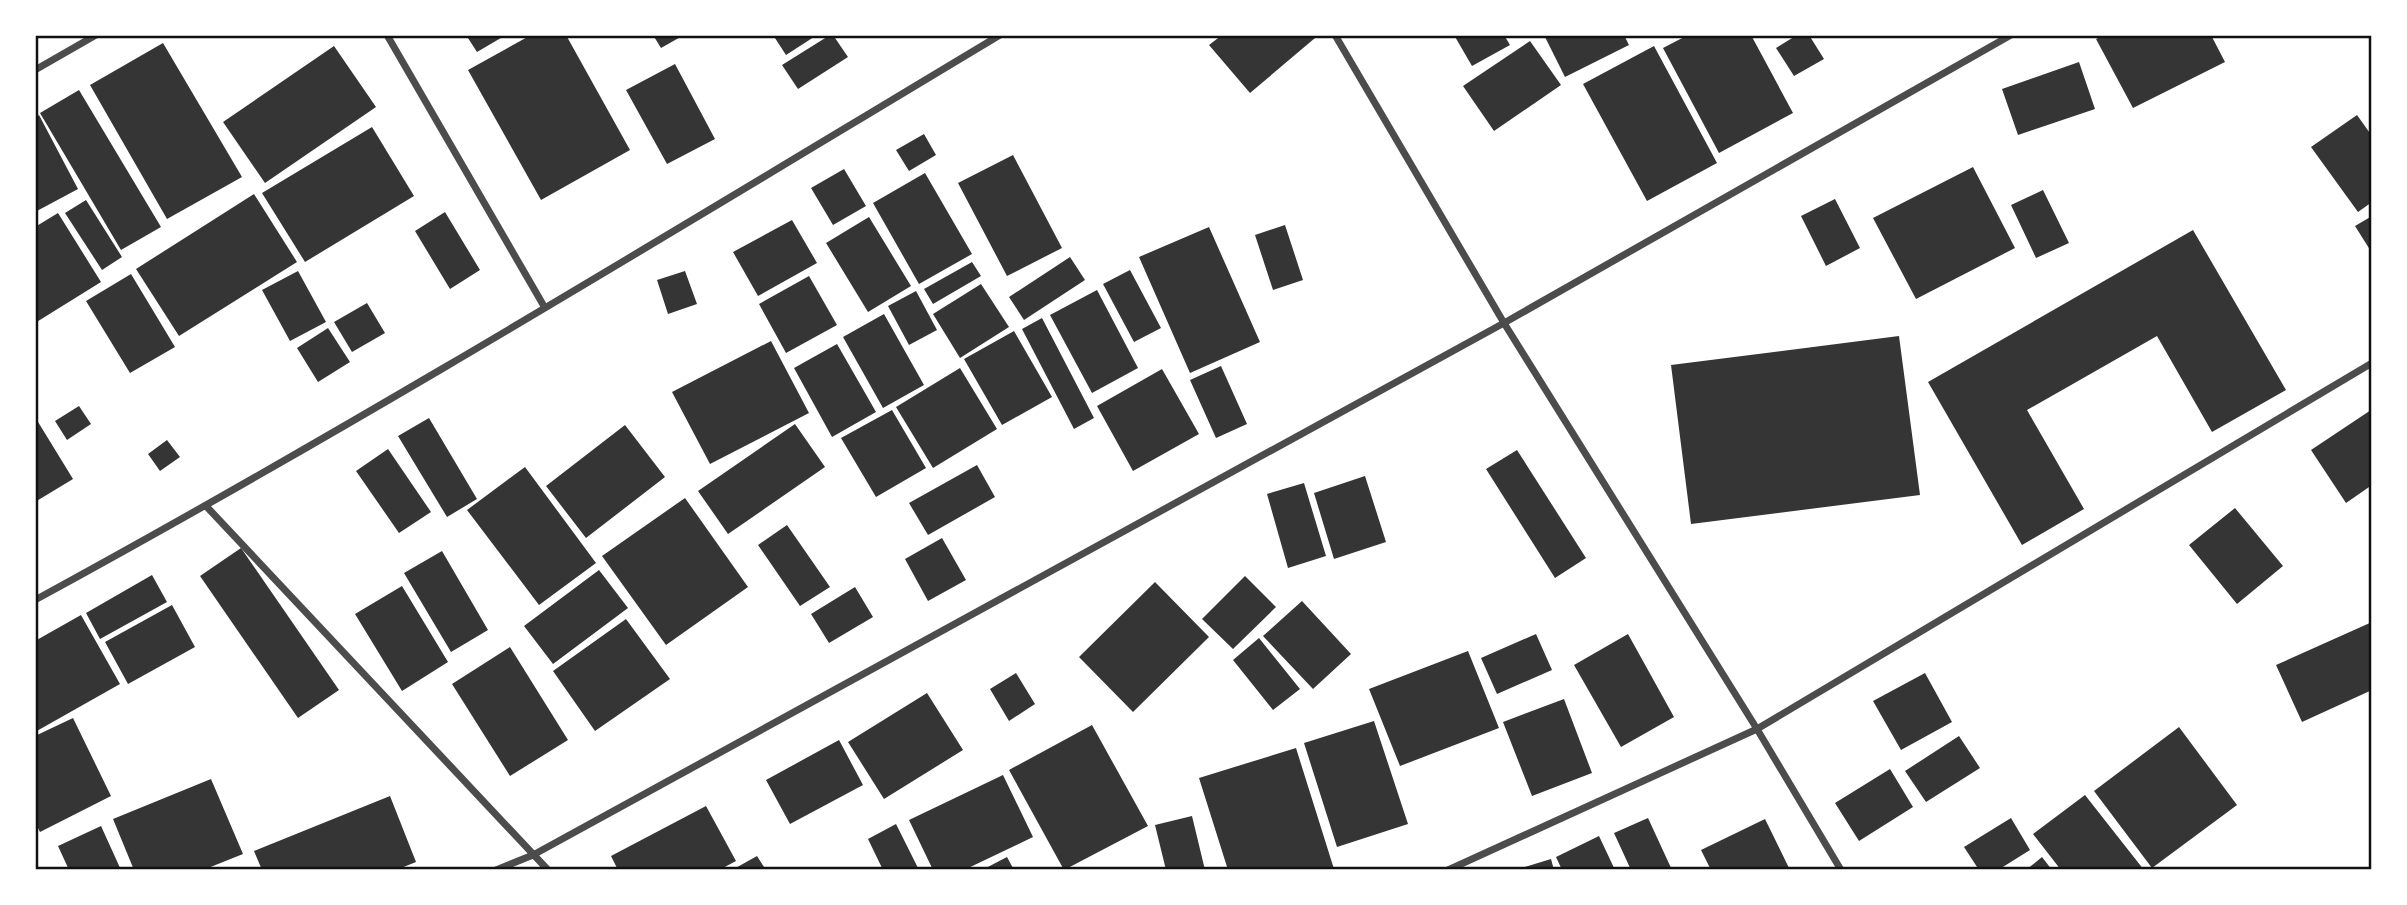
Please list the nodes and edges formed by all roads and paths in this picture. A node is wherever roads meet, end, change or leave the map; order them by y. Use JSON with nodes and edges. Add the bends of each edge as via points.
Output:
{"nodes":[{"id":1,"x":96,"y":35,"type":"edge"},
{"id":2,"x":387,"y":35,"type":"edge"},
{"id":3,"x":999,"y":35,"type":"edge"},
{"id":4,"x":1335,"y":35,"type":"edge"},
{"id":5,"x":2011,"y":35,"type":"edge"},
{"id":6,"x":35,"y":70,"type":"edge"},
{"id":7,"x":545,"y":308,"type":"junction"},
{"id":8,"x":1504,"y":323,"type":"junction"},
{"id":9,"x":2372,"y":363,"type":"edge"},
{"id":10,"x":207,"y":507,"type":"junction"},
{"id":11,"x":35,"y":600,"type":"edge"},
{"id":12,"x":1757,"y":729,"type":"junction"},
{"id":13,"x":533,"y":855,"type":"junction"},
{"id":14,"x":496,"y":870,"type":"edge"},
{"id":15,"x":548,"y":870,"type":"edge"},
{"id":16,"x":1448,"y":870,"type":"edge"},
{"id":17,"x":1841,"y":870,"type":"edge"}],
"edges":[{"from":1,"to":6,"type":"street"},
{"from":2,"to":7,"type":"street"},
{"from":3,"to":7,"type":"street"},
{"from":4,"to":8,"type":"street"},
{"from":5,"to":8,"type":"street"},
{"from":7,"to":10,"type":"street"},
{"from":8,"to":12,"type":"street"},
{"from":8,"to":13,"type":"street"},
{"from":9,"to":12,"type":"street"},
{"from":10,"to":11,"type":"street"},
{"from":10,"to":13,"type":"street"},
{"from":12,"to":16,"type":"street"},
{"from":12,"to":17,"type":"street"},
{"from":13,"to":14,"type":"street"},
{"from":13,"to":15,"type":"street"}]}
